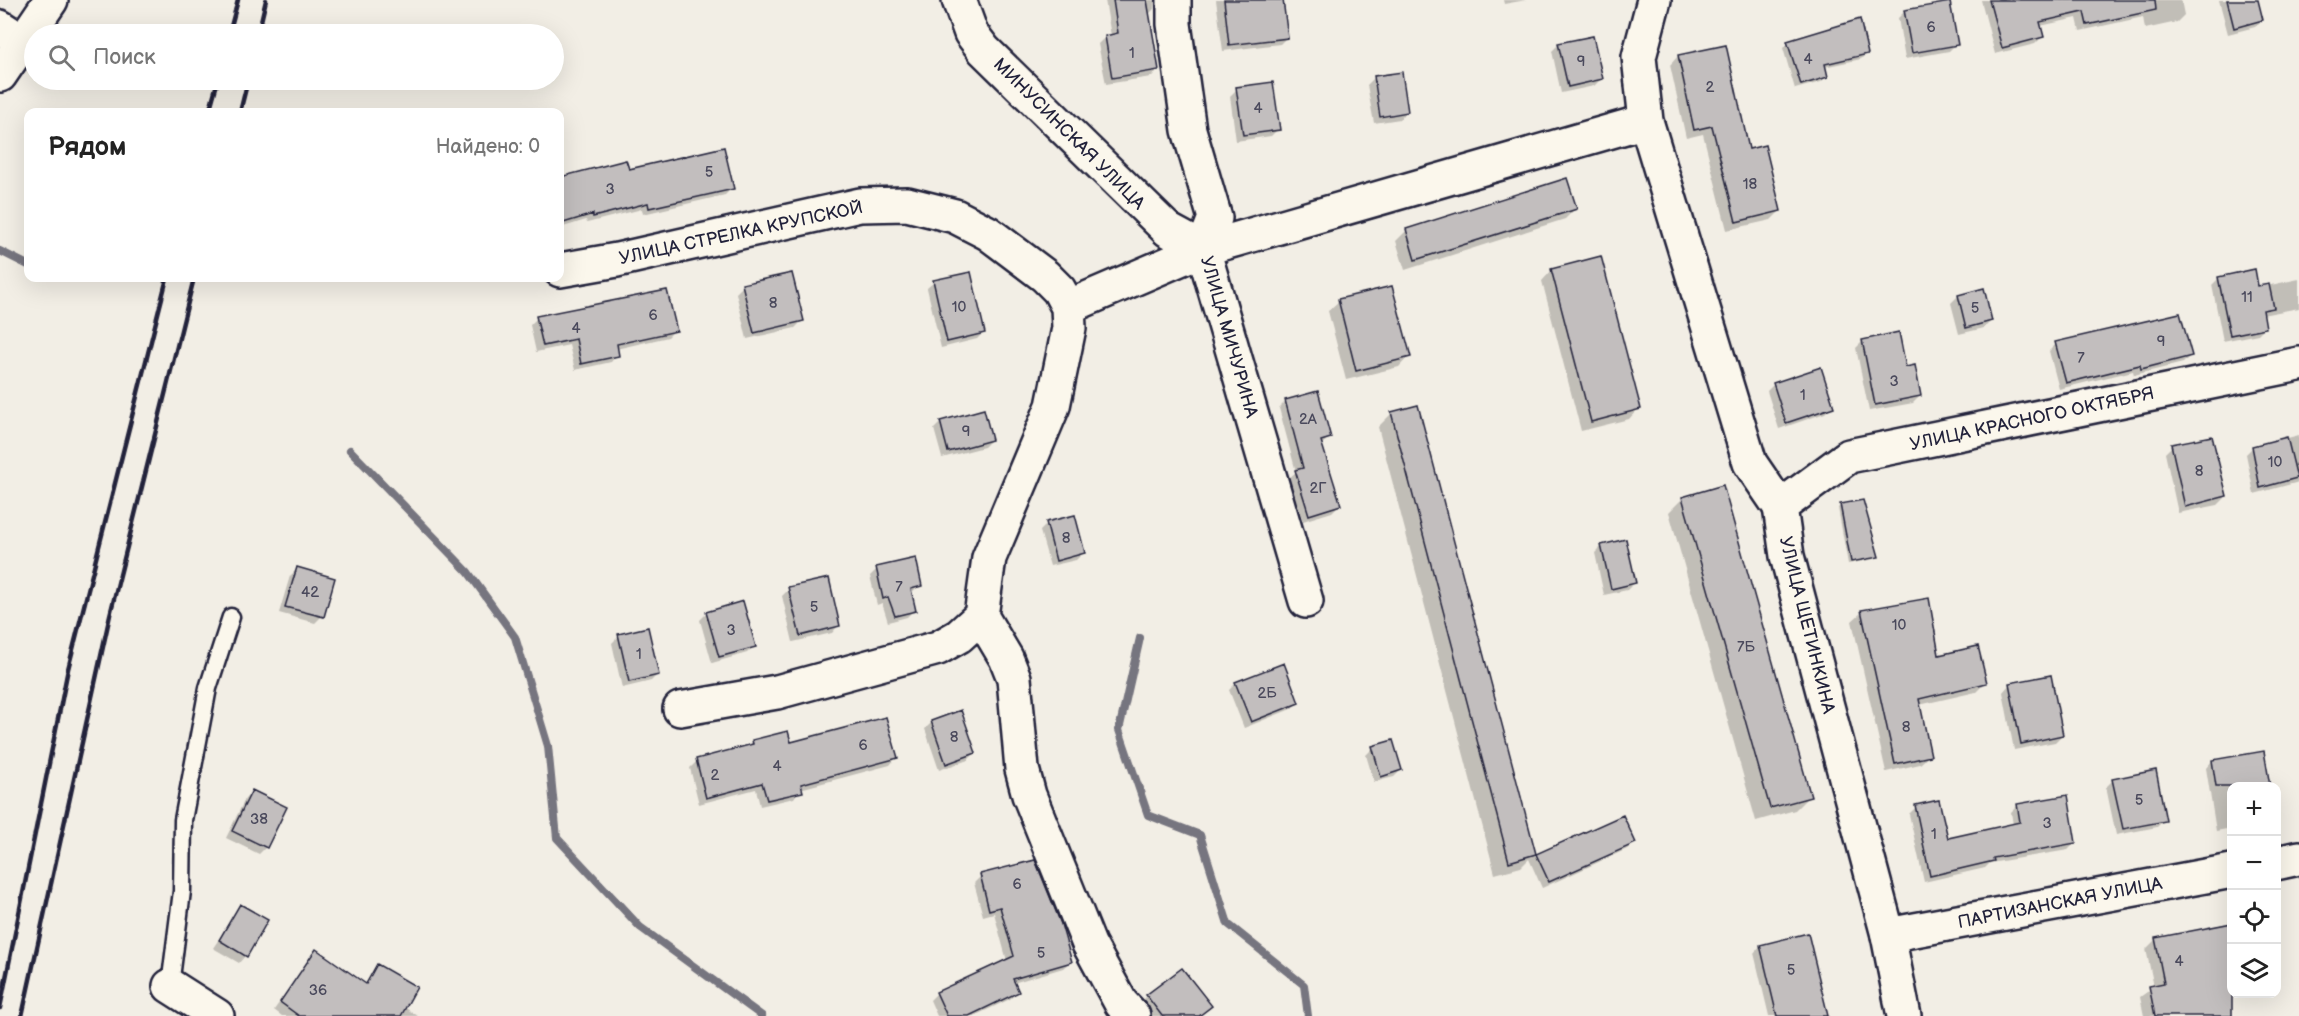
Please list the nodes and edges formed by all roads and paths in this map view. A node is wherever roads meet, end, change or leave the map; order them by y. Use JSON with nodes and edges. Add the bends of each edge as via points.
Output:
{"nodes":[{"id":1,"x":51,"y":0,"type":"edge"},
{"id":2,"x":959,"y":0,"type":"edge"},
{"id":3,"x":1174,"y":0,"type":"edge"},
{"id":4,"x":1654,"y":0,"type":"edge"},
{"id":5,"x":11,"y":34,"type":"edge"},
{"id":6,"x":0,"y":75,"type":"edge"},
{"id":7,"x":1646,"y":122,"type":"junction"},
{"id":8,"x":1203,"y":249,"type":"junction"},
{"id":9,"x":564,"y":269,"type":"edge"},
{"id":10,"x":1068,"y":307,"type":"junction"},
{"id":11,"x":2299,"y":364,"type":"edge"},
{"id":12,"x":1780,"y":507,"type":"junction"},
{"id":13,"x":1306,"y":601,"type":"dead end"},
{"id":14,"x":981,"y":615,"type":"junction"},
{"id":15,"x":231,"y":617,"type":"dead end"},
{"id":16,"x":680,"y":709,"type":"dead end"},
{"id":17,"x":2299,"y":858,"type":"edge"},
{"id":18,"x":2281,"y":862,"type":"edge"},
{"id":19,"x":2227,"y":872,"type":"edge"},
{"id":20,"x":1888,"y":935,"type":"junction"},
{"id":21,"x":170,"y":986,"type":"joint"},
{"id":22,"x":217,"y":1016,"type":"edge"},
{"id":23,"x":1133,"y":1016,"type":"edge"},
{"id":24,"x":1904,"y":1016,"type":"edge"}],
"edges":[{"from":1,"to":5,"type":"street"},
{"from":2,"to":8,"type":"street","name":"МИНУСИНСКАЯ УЛИЦА","via":[[971,33],[984,50],[1168,230]]},
{"from":3,"to":8,"type":"street","name":"УЛИЦА МИЧУРИНА","via":[[1190,130],[1215,218]]},
{"from":4,"to":7,"type":"street","name":"УЛИЦА ЩЕТИНКИНА","via":[[1639,57]]},
{"from":5,"to":6,"type":"street"},
{"from":7,"to":8,"type":"street"},
{"from":7,"to":12,"type":"street","name":"УЛИЦА ЩЕТИНКИНА","via":[[1750,463]]},
{"from":8,"to":10,"type":"street"},
{"from":8,"to":13,"type":"street","name":"УЛИЦА МИЧУРИНА"},
{"from":9,"to":10,"type":"street","name":"УЛИЦА СТРЕЛКА КРУПСКОЙ","via":[[860,205],[907,204],[955,216],[988,233],[1046,276]]},
{"from":10,"to":14,"type":"street","via":[[1069,328],[1053,406],[989,558]]},
{"from":11,"to":12,"type":"street","name":"УЛИЦА КРАСНОГО ОКТЯБРЯ","via":[[1849,456]]},
{"from":12,"to":20,"type":"street","name":"УЛИЦА ЩЕТИНКИНА","via":[[1787,556]]},
{"from":14,"to":16,"type":"street","via":[[959,636],[938,648],[777,692]]},
{"from":14,"to":23,"type":"street","via":[[1014,678],[1022,769],[1029,795],[1089,944],[1121,1003]]},
{"from":15,"to":21,"type":"lane","via":[[208,688],[183,820],[182,891]]},
{"from":17,"to":18,"type":"street"},
{"from":19,"to":20,"type":"street","name":"ПАРТИЗАНСКАЯ УЛИЦА"},
{"from":20,"to":24,"type":"street","name":"УЛИЦА ЩЕТИНКИНА"},
{"from":21,"to":22,"type":"street"}]}
